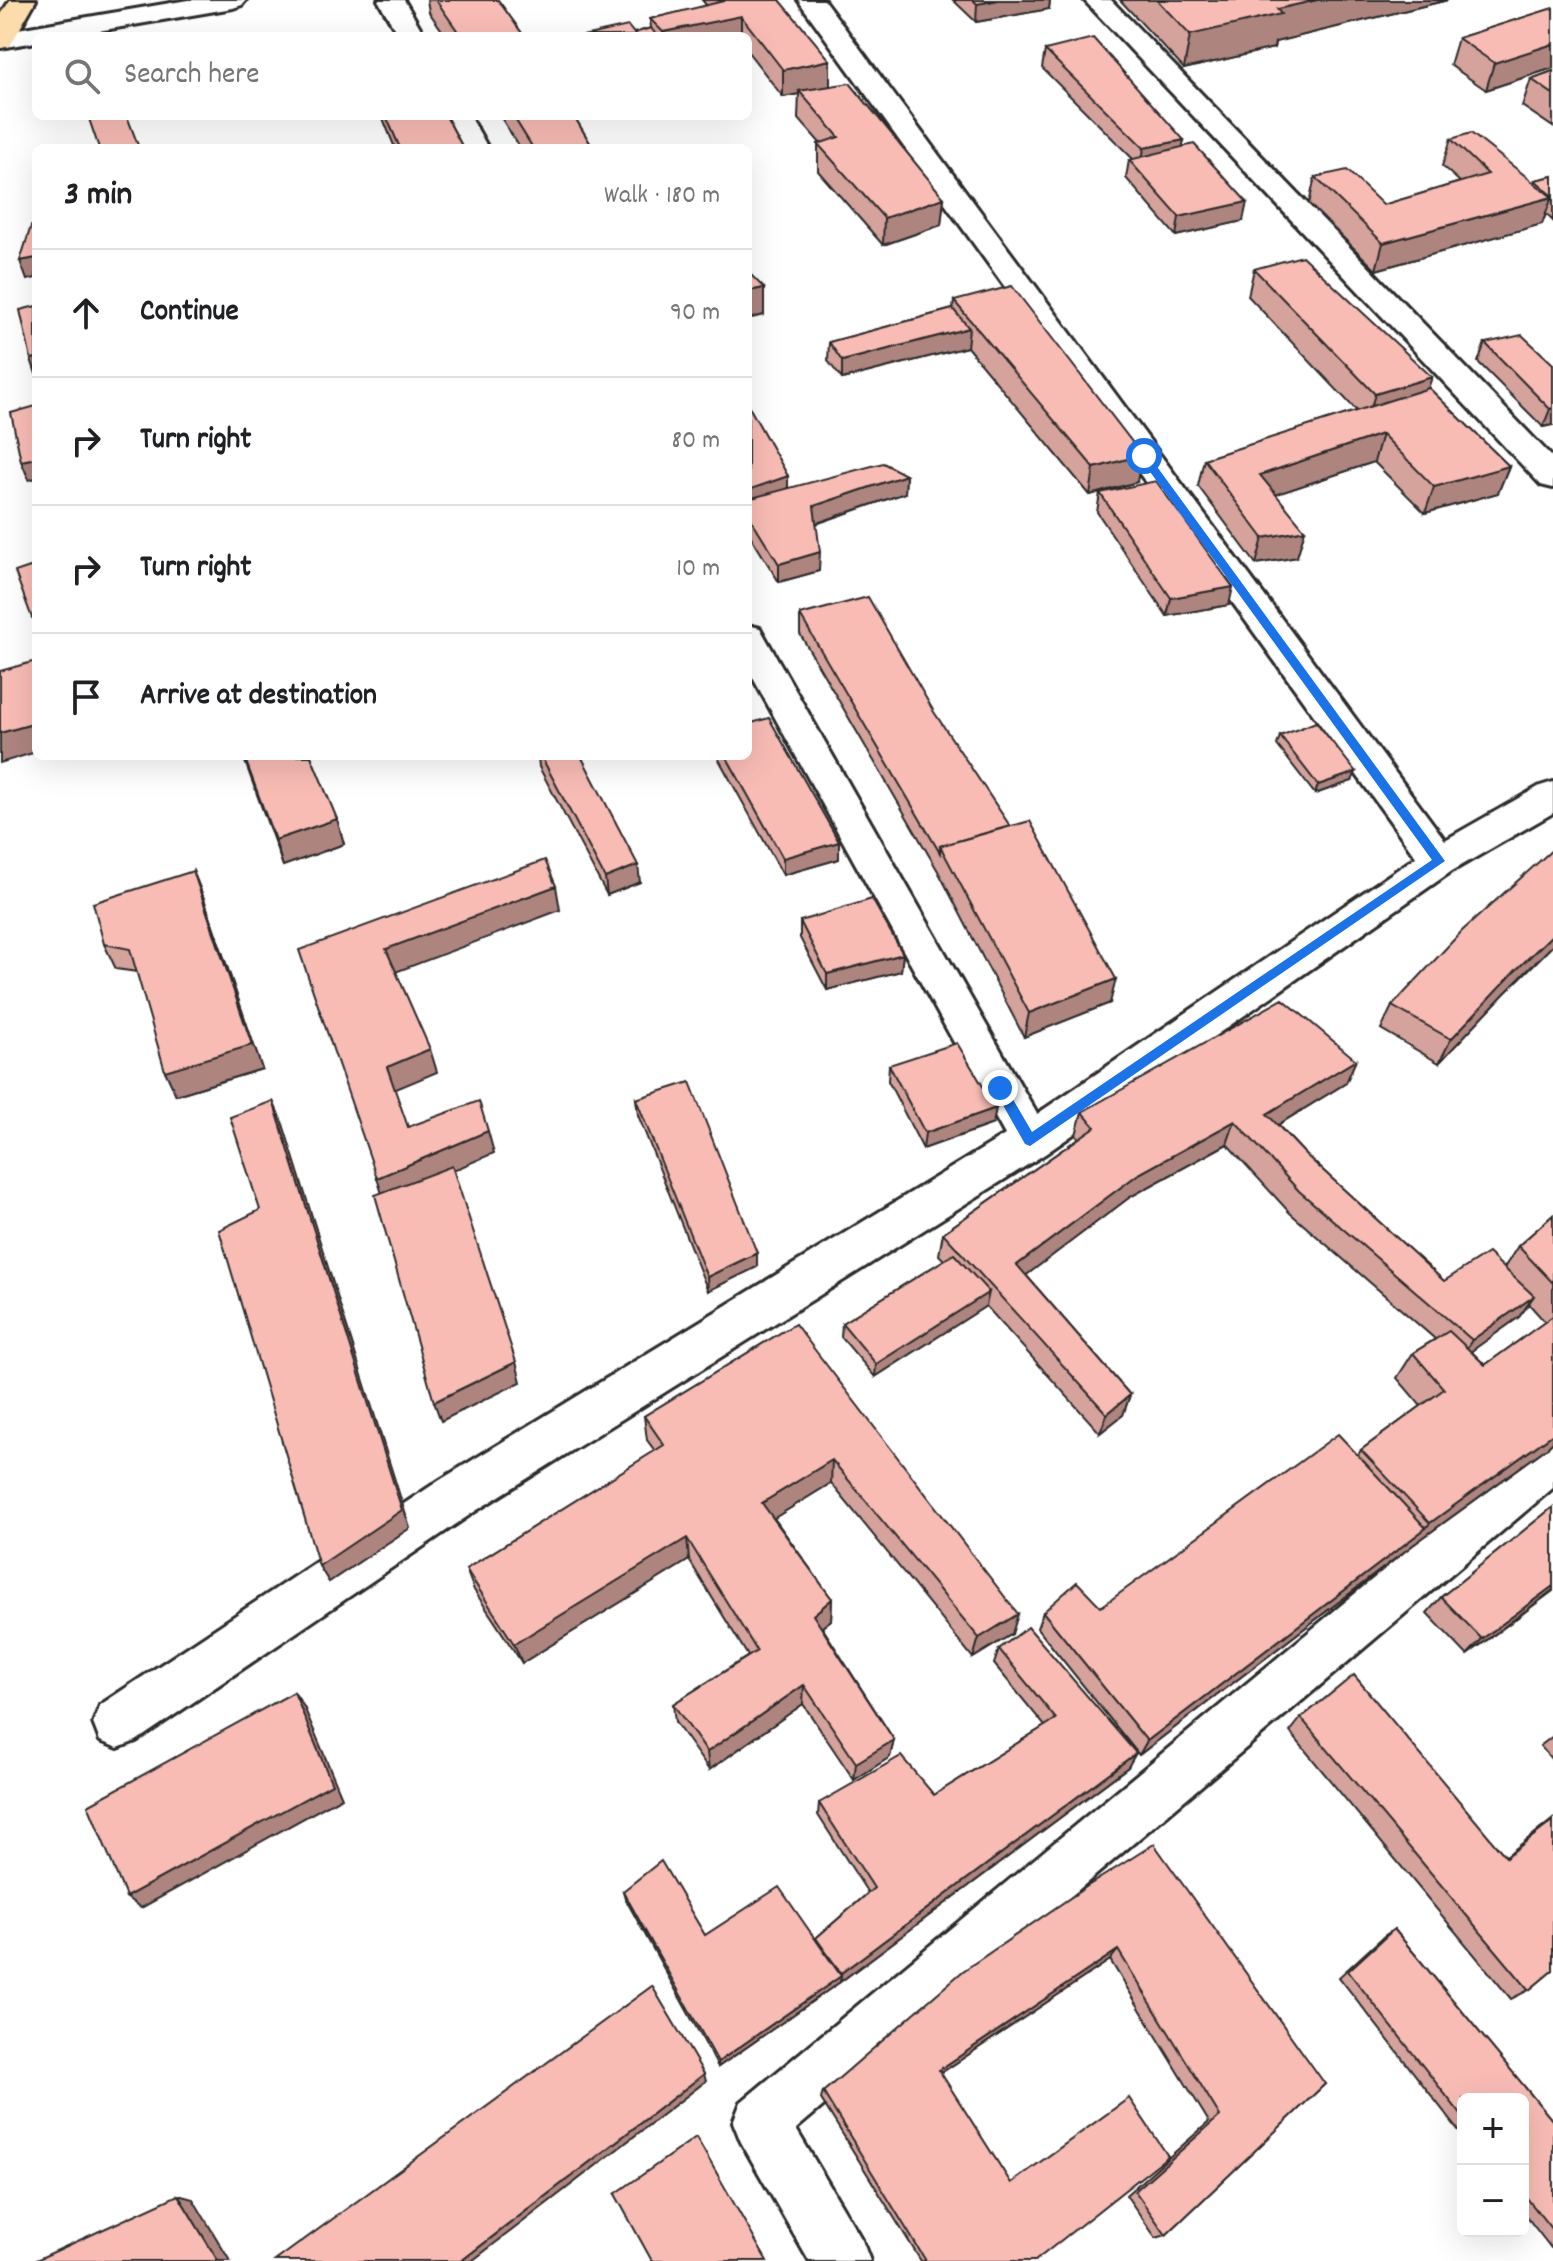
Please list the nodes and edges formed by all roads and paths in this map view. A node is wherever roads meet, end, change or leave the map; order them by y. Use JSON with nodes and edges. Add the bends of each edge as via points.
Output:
{"nodes":[{"id":1,"x":23,"y":0,"type":"edge"},
{"id":2,"x":233,"y":0,"type":"edge"},
{"id":3,"x":391,"y":0,"type":"edge"},
{"id":4,"x":811,"y":0,"type":"edge"},
{"id":5,"x":1097,"y":0,"type":"edge"},
{"id":6,"x":47,"y":32,"type":"edge"},
{"id":7,"x":410,"y":32,"type":"edge"},
{"id":8,"x":32,"y":35,"type":"edge"},
{"id":9,"x":0,"y":40,"type":"edge"},
{"id":10,"x":458,"y":120,"type":"edge"},
{"id":11,"x":472,"y":144,"type":"edge"},
{"id":12,"x":1553,"y":477,"type":"edge"},
{"id":13,"x":752,"y":644,"type":"edge"},
{"id":14,"x":1553,"y":796,"type":"edge"},
{"id":15,"x":1439,"y":861,"type":"junction"},
{"id":16,"x":1030,"y":1141,"type":"junction"},
{"id":17,"x":1553,"y":1459,"type":"edge"},
{"id":18,"x":118,"y":1723,"type":"dead end"},
{"id":19,"x":841,"y":2261,"type":"edge"}],
"edges":[{"from":1,"to":9,"type":"highway"},
{"from":2,"to":6,"type":"street"},
{"from":3,"to":7,"type":"street"},
{"from":4,"to":15,"type":"street"},
{"from":5,"to":12,"type":"street"},
{"from":8,"to":9,"type":"street"},
{"from":10,"to":11,"type":"street"},
{"from":13,"to":16,"type":"street"},
{"from":14,"to":15,"type":"street"},
{"from":15,"to":16,"type":"street"},
{"from":16,"to":18,"type":"street","via":[[457,1496]]},
{"from":17,"to":19,"type":"street","via":[[761,2122]]}]}
